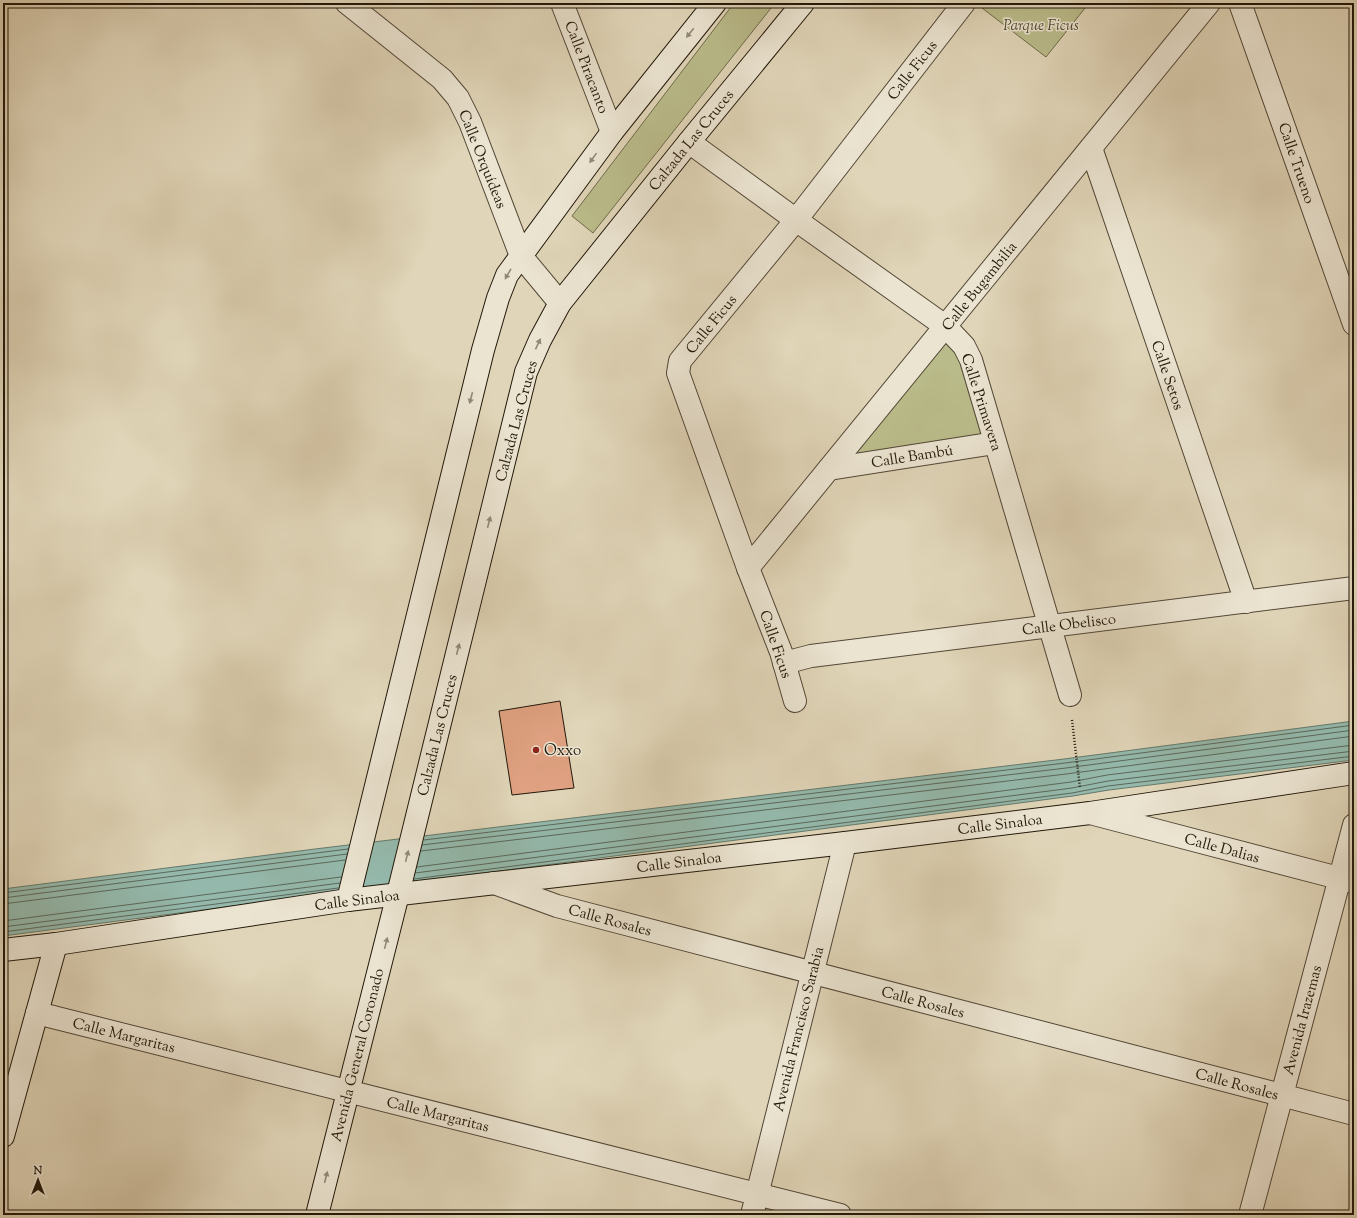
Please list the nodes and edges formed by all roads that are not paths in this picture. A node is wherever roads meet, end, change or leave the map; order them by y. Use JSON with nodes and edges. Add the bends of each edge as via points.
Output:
{"nodes":[{"id":1,"x":347,"y":3,"type":"edge"},
{"id":2,"x":562,"y":3,"type":"edge"},
{"id":3,"x":715,"y":3,"type":"edge"},
{"id":4,"x":803,"y":3,"type":"edge"},
{"id":5,"x":964,"y":3,"type":"edge"},
{"id":6,"x":1209,"y":3,"type":"edge"},
{"id":7,"x":1240,"y":3,"type":"edge"},
{"id":8,"x":612,"y":132,"type":"junction"},
{"id":9,"x":689,"y":142,"type":"junction"},
{"id":10,"x":1091,"y":148,"type":"junction"},
{"id":11,"x":796,"y":220,"type":"junction"},
{"id":12,"x":521,"y":256,"type":"junction"},
{"id":13,"x":560,"y":303,"type":"junction"},
{"id":14,"x":1354,"y":324,"type":"edge"},
{"id":15,"x":945,"y":326,"type":"junction"},
{"id":16,"x":995,"y":443,"type":"junction"},
{"id":17,"x":829,"y":469,"type":"junction"},
{"id":18,"x":748,"y":568,"type":"junction"},
{"id":19,"x":1354,"y":588,"type":"edge"},
{"id":20,"x":1246,"y":602,"type":"junction"},
{"id":21,"x":1050,"y":626,"type":"junction"},
{"id":22,"x":784,"y":663,"type":"junction"},
{"id":23,"x":1070,"y":695,"type":"road end"},
{"id":24,"x":795,"y":701,"type":"dead end"},
{"id":25,"x":1354,"y":773,"type":"edge"},
{"id":26,"x":1090,"y":813,"type":"junction"},
{"id":27,"x":1354,"y":826,"type":"edge"},
{"id":28,"x":845,"y":843,"type":"junction"},
{"id":29,"x":1347,"y":881,"type":"edge"},
{"id":30,"x":494,"y":884,"type":"junction"},
{"id":31,"x":398,"y":894,"type":"junction"},
{"id":32,"x":348,"y":900,"type":"junction"},
{"id":33,"x":56,"y":944,"type":"junction"},
{"id":34,"x":3,"y":950,"type":"edge"},
{"id":35,"x":813,"y":973,"type":"junction"},
{"id":36,"x":37,"y":1013,"type":"junction"},
{"id":37,"x":348,"y":1091,"type":"junction"},
{"id":38,"x":1282,"y":1095,"type":"junction"},
{"id":39,"x":1354,"y":1114,"type":"edge"},
{"id":40,"x":3,"y":1136,"type":"edge"},
{"id":41,"x":757,"y":1194,"type":"junction"},
{"id":42,"x":317,"y":1215,"type":"edge"},
{"id":43,"x":752,"y":1215,"type":"edge"},
{"id":44,"x":840,"y":1215,"type":"edge"},
{"id":45,"x":1250,"y":1215,"type":"edge"}],
"edges":[{"from":1,"to":12,"type":"street","name":"Calle Orquídeas","via":[[442,79],[458,98],[470,122]]},
{"from":2,"to":8,"type":"street","name":"Calle Piracanto"},
{"from":3,"to":8,"type":"street","one_way":true},
{"from":4,"to":9,"type":"street","name":"Calzada Las Cruces"},
{"from":5,"to":11,"type":"street","name":"Calle Ficus"},
{"from":6,"to":10,"type":"street","name":"Calle Bugambilia"},
{"from":7,"to":14,"type":"street","name":"Calle Trueno"},
{"from":8,"to":12,"type":"street","one_way":true},
{"from":9,"to":11,"type":"street","name":"Calle Primavera"},
{"from":9,"to":13,"type":"street","name":"Calzada Las Cruces"},
{"from":10,"to":15,"type":"street","name":"Calle Bugambilia"},
{"from":10,"to":20,"type":"street","name":"Calle Setos"},
{"from":11,"to":15,"type":"street","name":"Calle Primavera"},
{"from":11,"to":18,"type":"street","name":"Calle Ficus","via":[[680,361],[678,373]]},
{"from":12,"to":13,"type":"street","name":"Calle Orquídeas"},
{"from":12,"to":32,"type":"street","one_way":true,"via":[[507,275],[483,350]]},
{"from":31,"to":13,"type":"street","name":"Calzada Las Cruces","one_way":true,"via":[[526,372]]},
{"from":15,"to":16,"type":"street","name":"Calle Primavera","via":[[964,346],[970,360]]},
{"from":15,"to":17,"type":"street","name":"Calle Bugambilia"},
{"from":16,"to":17,"type":"street","name":"Calle Bambú"},
{"from":16,"to":21,"type":"street","name":"Calle Primavera"},
{"from":17,"to":18,"type":"street","name":"Calle Bugambilia"},
{"from":18,"to":22,"type":"street","name":"Calle Ficus"},
{"from":19,"to":20,"type":"street","name":"Calle Obelisco"},
{"from":20,"to":21,"type":"street","name":"Calle Obelisco"},
{"from":21,"to":22,"type":"street","name":"Calle Obelisco","via":[[810,656]]},
{"from":21,"to":23,"type":"street","name":"Calle Primavera"},
{"from":22,"to":24,"type":"street","name":"Calle Ficus"},
{"from":25,"to":26,"type":"street","name":"Calle Sinaloa"},
{"from":26,"to":28,"type":"street","name":"Calle Sinaloa"},
{"from":26,"to":29,"type":"street","name":"Calle Dalias"},
{"from":27,"to":29,"type":"street","name":"Avenida Irazemas"},
{"from":28,"to":30,"type":"street","name":"Calle Sinaloa"},
{"from":28,"to":35,"type":"street","name":"Avenida Francisco Sarabia"},
{"from":29,"to":38,"type":"street","name":"Avenida Irazemas"},
{"from":30,"to":31,"type":"street","name":"Calle Sinaloa"},
{"from":30,"to":35,"type":"street","name":"Calle Rosales","via":[[557,906]]},
{"from":31,"to":32,"type":"street","name":"Calle Sinaloa"},
{"from":37,"to":31,"type":"street","name":"Avenida General Coronado","one_way":true},
{"from":32,"to":33,"type":"street","name":"Calle Sinaloa"},
{"from":33,"to":34,"type":"street","name":"Calle Sinaloa"},
{"from":33,"to":36,"type":"street"},
{"from":35,"to":38,"type":"street","name":"Calle Rosales"},
{"from":35,"to":41,"type":"street","name":"Avenida Francisco Sarabia"},
{"from":36,"to":37,"type":"street","name":"Calle Margaritas"},
{"from":36,"to":40,"type":"street"},
{"from":37,"to":41,"type":"street","name":"Calle Margaritas"},
{"from":42,"to":37,"type":"street","name":"Avenida General Coronado","one_way":true},
{"from":38,"to":39,"type":"street","name":"Calle Rosales"},
{"from":38,"to":45,"type":"street","name":"Avenida Irazemas"},
{"from":41,"to":43,"type":"street","name":"Avenida Francisco Sarabia"},
{"from":41,"to":44,"type":"street","name":"Calle Margaritas"}]}
